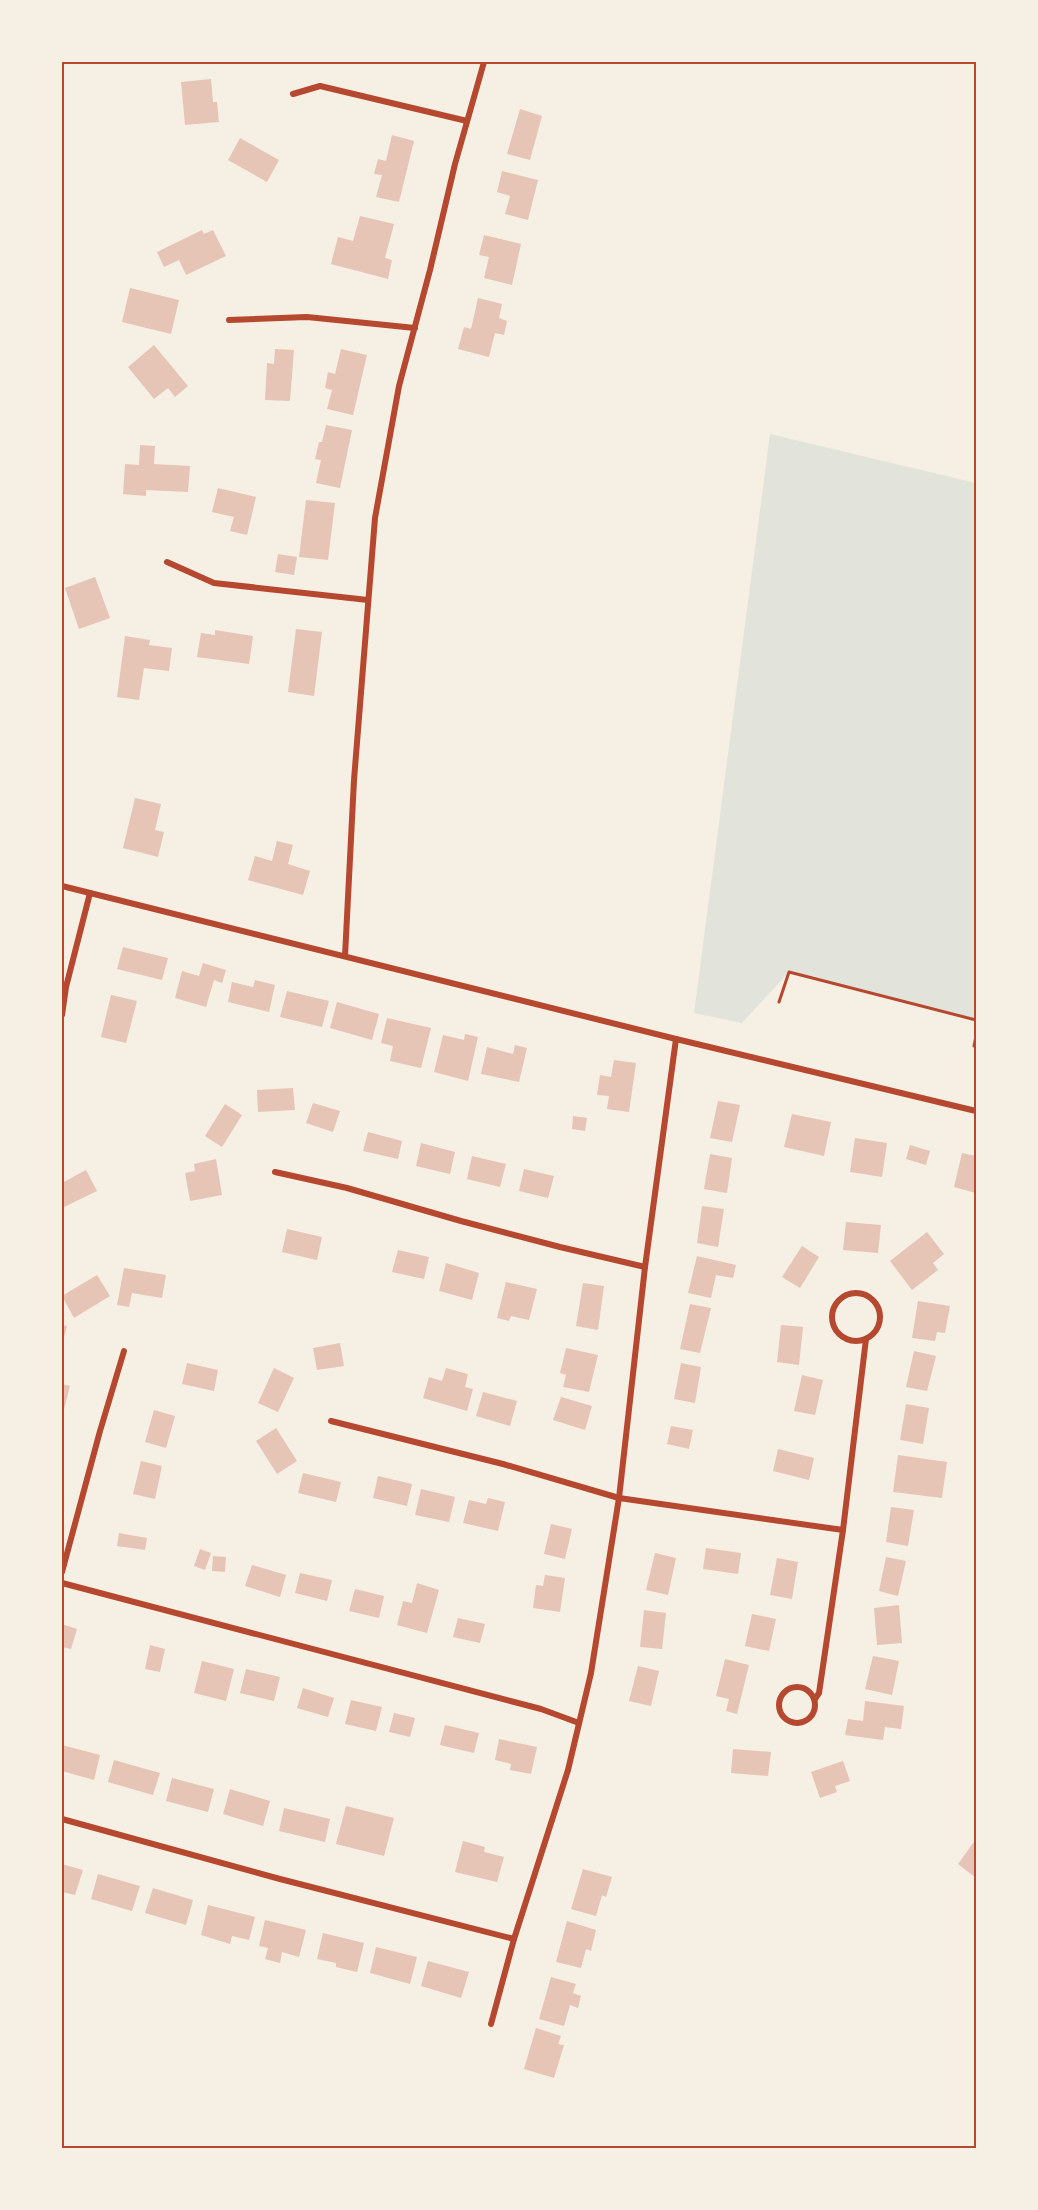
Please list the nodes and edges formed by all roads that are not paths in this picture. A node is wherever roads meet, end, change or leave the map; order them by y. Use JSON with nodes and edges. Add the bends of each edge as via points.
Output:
{"nodes":[{"id":1,"x":483,"y":62,"type":"edge"},
{"id":2,"x":293,"y":94,"type":"dead end"},
{"id":3,"x":467,"y":121,"type":"junction"},
{"id":4,"x":229,"y":320,"type":"dead end"},
{"id":5,"x":415,"y":328,"type":"junction"},
{"id":6,"x":167,"y":562,"type":"dead end"},
{"id":7,"x":368,"y":600,"type":"junction"},
{"id":8,"x":62,"y":886,"type":"edge"},
{"id":9,"x":90,"y":893,"type":"junction"},
{"id":10,"x":345,"y":956,"type":"junction"},
{"id":11,"x":62,"y":1015,"type":"edge"},
{"id":12,"x":676,"y":1039,"type":"junction"},
{"id":13,"x":976,"y":1111,"type":"edge"},
{"id":14,"x":274,"y":1172,"type":"dead end"},
{"id":15,"x":645,"y":1267,"type":"junction"},
{"id":16,"x":866,"y":1340,"type":"junction"},
{"id":17,"x":124,"y":1351,"type":"dead end"},
{"id":18,"x":330,"y":1421,"type":"dead end"},
{"id":19,"x":619,"y":1498,"type":"junction"},
{"id":20,"x":843,"y":1530,"type":"junction"},
{"id":21,"x":62,"y":1572,"type":"edge"},
{"id":22,"x":62,"y":1583,"type":"edge"},
{"id":23,"x":815,"y":1699,"type":"junction"},
{"id":24,"x":579,"y":1723,"type":"junction"},
{"id":25,"x":62,"y":1819,"type":"edge"},
{"id":26,"x":514,"y":1939,"type":"junction"},
{"id":27,"x":491,"y":2024,"type":"dead end"}],
"edges":[{"from":1,"to":3,"type":"street"},
{"from":2,"to":3,"type":"street","via":[[320,86]]},
{"from":3,"to":5,"type":"street"},
{"from":4,"to":5,"type":"street","via":[[307,317]]},
{"from":5,"to":7,"type":"street","via":[[389,433],[375,518]]},
{"from":6,"to":7,"type":"street","via":[[213,583]]},
{"from":7,"to":10,"type":"street"},
{"from":8,"to":9,"type":"street"},
{"from":9,"to":10,"type":"street"},
{"from":9,"to":11,"type":"street"},
{"from":10,"to":12,"type":"street"},
{"from":12,"to":13,"type":"street"},
{"from":12,"to":15,"type":"street"},
{"from":14,"to":15,"type":"street"},
{"from":15,"to":19,"type":"street"},
{"from":16,"to":16,"type":"street","via":[[843,1338],[832,1325],[833,1308],[844,1296],[860,1293],[878,1307],[877,1329]]},
{"from":16,"to":20,"type":"street"},
{"from":17,"to":21,"type":"street"},
{"from":18,"to":19,"type":"street"},
{"from":19,"to":20,"type":"street"},
{"from":19,"to":24,"type":"street","via":[[591,1673]]},
{"from":20,"to":23,"type":"street"},
{"from":22,"to":24,"type":"street","via":[[541,1709]]},
{"from":23,"to":23,"type":"street","via":[[807,1689],[789,1688],[780,1696],[781,1714],[790,1722],[802,1723],[812,1716]]},
{"from":24,"to":26,"type":"street","via":[[568,1770]]},
{"from":25,"to":26,"type":"street"},
{"from":26,"to":27,"type":"street"}]}
